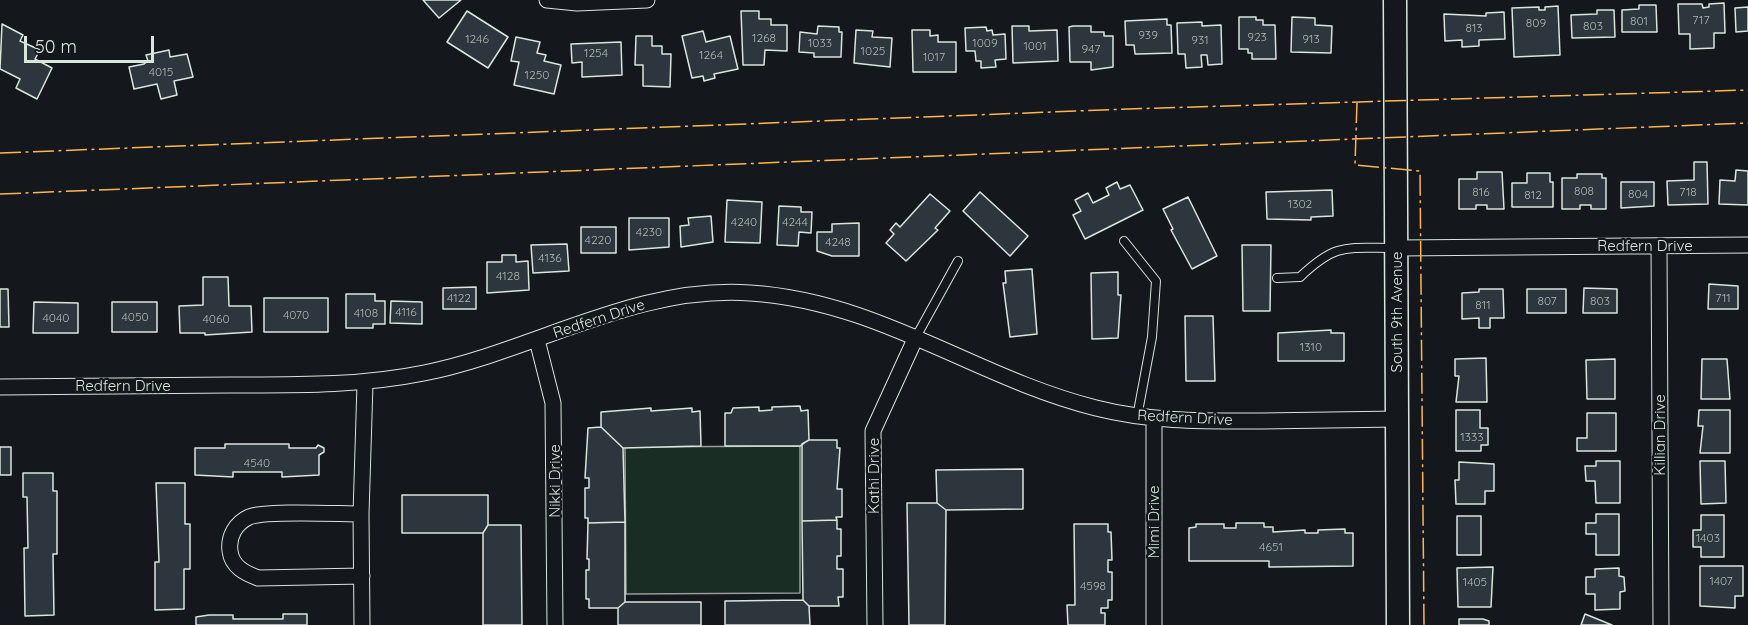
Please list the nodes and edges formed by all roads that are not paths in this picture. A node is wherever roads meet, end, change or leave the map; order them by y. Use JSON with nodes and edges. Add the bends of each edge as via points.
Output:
{"nodes":[{"id":1,"x":547,"y":0,"type":"edge"},
{"id":2,"x":647,"y":0,"type":"edge"},
{"id":3,"x":1395,"y":0,"type":"edge"},
{"id":4,"x":1124,"y":241,"type":"dead end"},
{"id":5,"x":1748,"y":245,"type":"edge"},
{"id":6,"x":1659,"y":246,"type":"junction"},
{"id":7,"x":1397,"y":248,"type":"junction"},
{"id":8,"x":958,"y":261,"type":"dead end"},
{"id":9,"x":1277,"y":278,"type":"dead end"},
{"id":10,"x":916,"y":338,"type":"junction"},
{"id":11,"x":537,"y":339,"type":"junction"},
{"id":12,"x":365,"y":384,"type":"junction"},
{"id":13,"x":0,"y":387,"type":"edge"},
{"id":14,"x":1137,"y":417,"type":"junction"},
{"id":15,"x":1154,"y":419,"type":"junction"},
{"id":16,"x":1398,"y":419,"type":"junction"},
{"id":17,"x":361,"y":514,"type":"junction"},
{"id":18,"x":362,"y":576,"type":"junction"},
{"id":19,"x":362,"y":625,"type":"edge"},
{"id":20,"x":555,"y":625,"type":"edge"},
{"id":21,"x":875,"y":625,"type":"edge"},
{"id":22,"x":1154,"y":625,"type":"edge"},
{"id":23,"x":1398,"y":625,"type":"edge"},
{"id":24,"x":1661,"y":625,"type":"edge"}],
"edges":[{"from":1,"to":2,"type":"street"},
{"from":3,"to":7,"type":"street","name":"South 9th Avenue"},
{"from":4,"to":14,"type":"lane","via":[[1156,281],[1152,337]]},
{"from":5,"to":6,"type":"street","name":"Redfern Drive"},
{"from":6,"to":7,"type":"street","name":"Redfern Drive"},
{"from":6,"to":24,"type":"street","name":"Killian Drive"},
{"from":7,"to":9,"type":"lane","via":[[1344,248],[1322,256],[1300,277]]},
{"from":7,"to":16,"type":"street","name":"South 9th Avenue"},
{"from":8,"to":10,"type":"lane"},
{"from":10,"to":11,"type":"street","name":"Redfern Drive","via":[[810,300],[714,292],[631,306]]},
{"from":10,"to":14,"type":"street","name":"Redfern Drive","via":[[1057,396]]},
{"from":10,"to":21,"type":"street","name":"Kathi Drive","via":[[873,431]]},
{"from":11,"to":12,"type":"street","name":"Redfern Drive","via":[[450,367]]},
{"from":11,"to":20,"type":"street","name":"Nikki Drive","via":[[553,403]]},
{"from":12,"to":13,"type":"street","name":"Redfern Drive"},
{"from":12,"to":17,"type":"street"},
{"from":14,"to":15,"type":"street","name":"Redfern Drive"},
{"from":15,"to":16,"type":"street","name":"Redfern Drive"},
{"from":15,"to":22,"type":"street","name":"Mimi Drive"},
{"from":16,"to":23,"type":"street","name":"South 9th Avenue"},
{"from":17,"to":18,"type":"street"},
{"from":17,"to":18,"type":"street","via":[[255,515],[239,524],[230,538],[230,546],[236,566],[258,578]]},
{"from":18,"to":19,"type":"street"}]}
